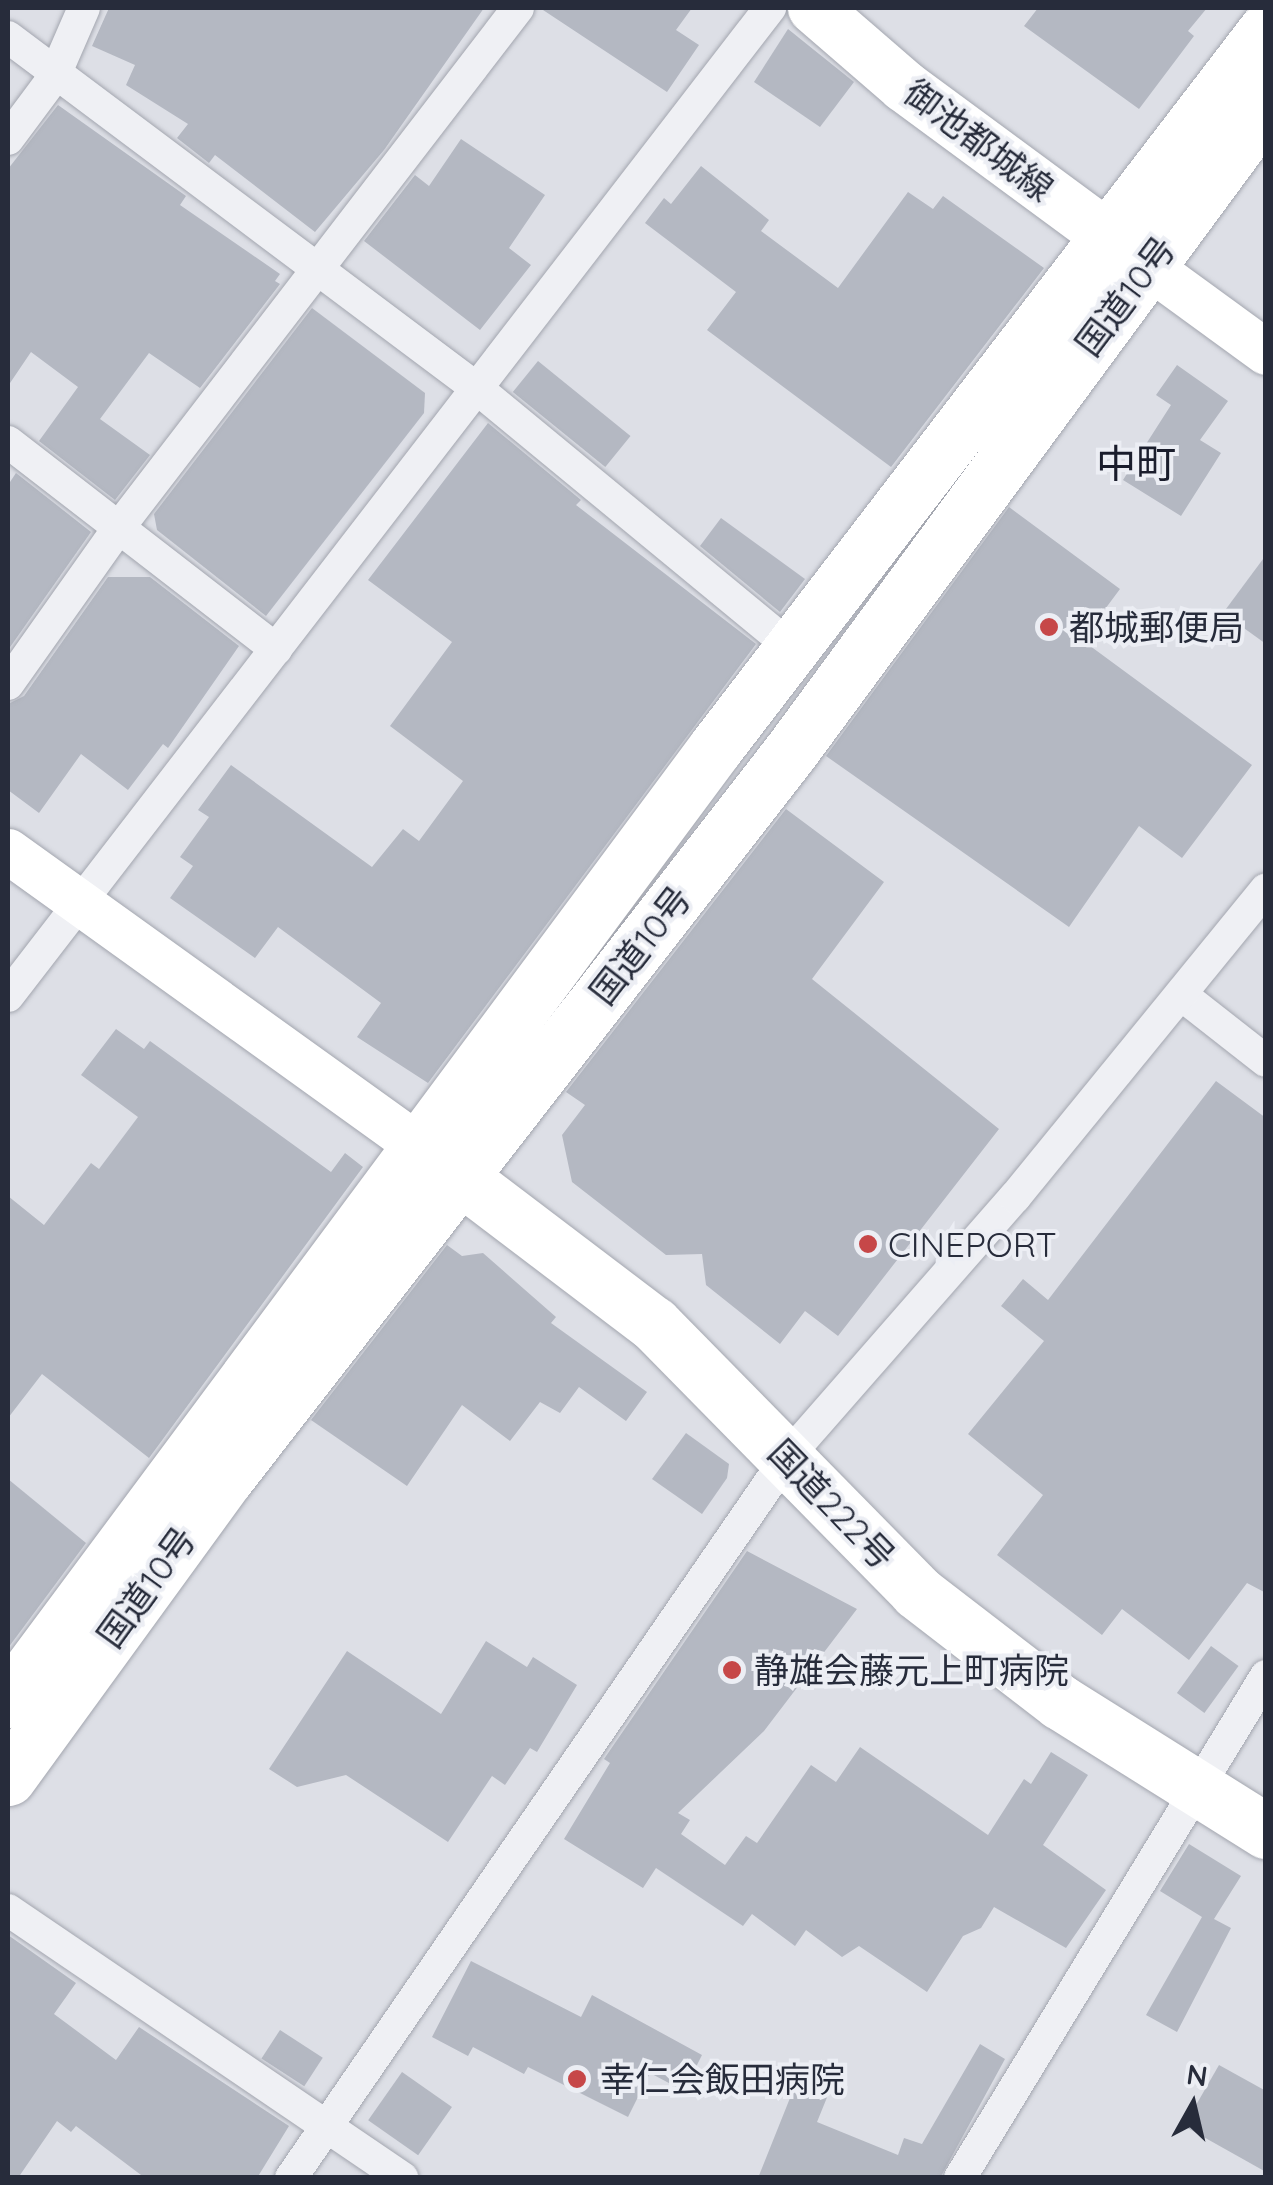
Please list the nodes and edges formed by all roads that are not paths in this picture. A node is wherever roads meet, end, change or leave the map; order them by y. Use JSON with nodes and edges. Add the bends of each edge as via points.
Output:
{"nodes":[{"id":1,"x":84,"y":8,"type":"edge"},
{"id":2,"x":518,"y":8,"type":"edge"},
{"id":3,"x":770,"y":8,"type":"edge"},
{"id":4,"x":814,"y":8,"type":"edge"},
{"id":5,"x":1266,"y":30,"type":"edge"},
{"id":6,"x":8,"y":37,"type":"edge"},
{"id":7,"x":54,"y":77,"type":"junction"},
{"id":8,"x":1266,"y":106,"type":"edge"},
{"id":9,"x":8,"y":139,"type":"edge"},
{"id":10,"x":1129,"y":252,"type":"junction"},
{"id":11,"x":313,"y":270,"type":"junction"},
{"id":12,"x":1266,"y":352,"type":"edge"},
{"id":13,"x":478,"y":390,"type":"junction"},
{"id":14,"x":8,"y":442,"type":"edge"},
{"id":15,"x":120,"y":526,"type":"junction"},
{"id":16,"x":792,"y":648,"type":"junction"},
{"id":17,"x":276,"y":650,"type":"junction"},
{"id":18,"x":8,"y":684,"type":"edge"},
{"id":19,"x":8,"y":851,"type":"edge"},
{"id":20,"x":1266,"y":889,"type":"edge"},
{"id":21,"x":78,"y":902,"type":"junction"},
{"id":22,"x":8,"y":996,"type":"edge"},
{"id":23,"x":1183,"y":996,"type":"junction"},
{"id":24,"x":1266,"y":1061,"type":"edge"},
{"id":25,"x":440,"y":1162,"type":"junction"},
{"id":26,"x":788,"y":1456,"type":"junction"},
{"id":27,"x":1266,"y":1676,"type":"edge"},
{"id":28,"x":8,"y":1700,"type":"edge"},
{"id":29,"x":8,"y":1778,"type":"edge"},
{"id":30,"x":1200,"y":1790,"type":"junction"},
{"id":31,"x":1266,"y":1832,"type":"edge"},
{"id":32,"x":8,"y":1910,"type":"edge"},
{"id":33,"x":324,"y":2128,"type":"junction"},
{"id":34,"x":291,"y":2178,"type":"edge"},
{"id":35,"x":402,"y":2178,"type":"edge"},
{"id":36,"x":960,"y":2178,"type":"edge"}],
"edges":[{"from":1,"to":7,"type":"street"},
{"from":2,"to":11,"type":"street"},
{"from":3,"to":13,"type":"street"},
{"from":4,"to":10,"type":"main road","name":"御池都城線","via":[[904,86]]},
{"from":5,"to":10,"type":"highway","name":"国道10号"},
{"from":6,"to":7,"type":"street"},
{"from":7,"to":9,"type":"street"},
{"from":7,"to":11,"type":"street"},
{"from":8,"to":10,"type":"highway","name":"国道10号"},
{"from":10,"to":12,"type":"street"},
{"from":10,"to":16,"type":"highway","name":"国道10号"},
{"from":10,"to":25,"type":"highway","name":"国道10号","via":[[791,750]]},
{"from":11,"to":13,"type":"street"},
{"from":11,"to":15,"type":"street"},
{"from":13,"to":16,"type":"street"},
{"from":13,"to":17,"type":"street"},
{"from":14,"to":15,"type":"street"},
{"from":15,"to":17,"type":"street"},
{"from":15,"to":18,"type":"street"},
{"from":16,"to":25,"type":"highway","name":"国道10号"},
{"from":17,"to":21,"type":"street"},
{"from":19,"to":21,"type":"street"},
{"from":20,"to":23,"type":"street"},
{"from":21,"to":22,"type":"street"},
{"from":21,"to":25,"type":"street"},
{"from":23,"to":24,"type":"street"},
{"from":23,"to":26,"type":"street"},
{"from":25,"to":26,"type":"highway","name":"国道222号","via":[[654,1324]]},
{"from":25,"to":28,"type":"highway","name":"国道10号"},
{"from":25,"to":29,"type":"highway","name":"国道10号","via":[[227,1477]]},
{"from":26,"to":30,"type":"highway","name":"国道222号","via":[[916,1592],[1060,1702]]},
{"from":26,"to":33,"type":"street"},
{"from":27,"to":30,"type":"street"},
{"from":30,"to":31,"type":"highway","name":"国道222号"},
{"from":30,"to":36,"type":"street"},
{"from":32,"to":33,"type":"street"},
{"from":33,"to":34,"type":"street"},
{"from":33,"to":35,"type":"street"}]}
